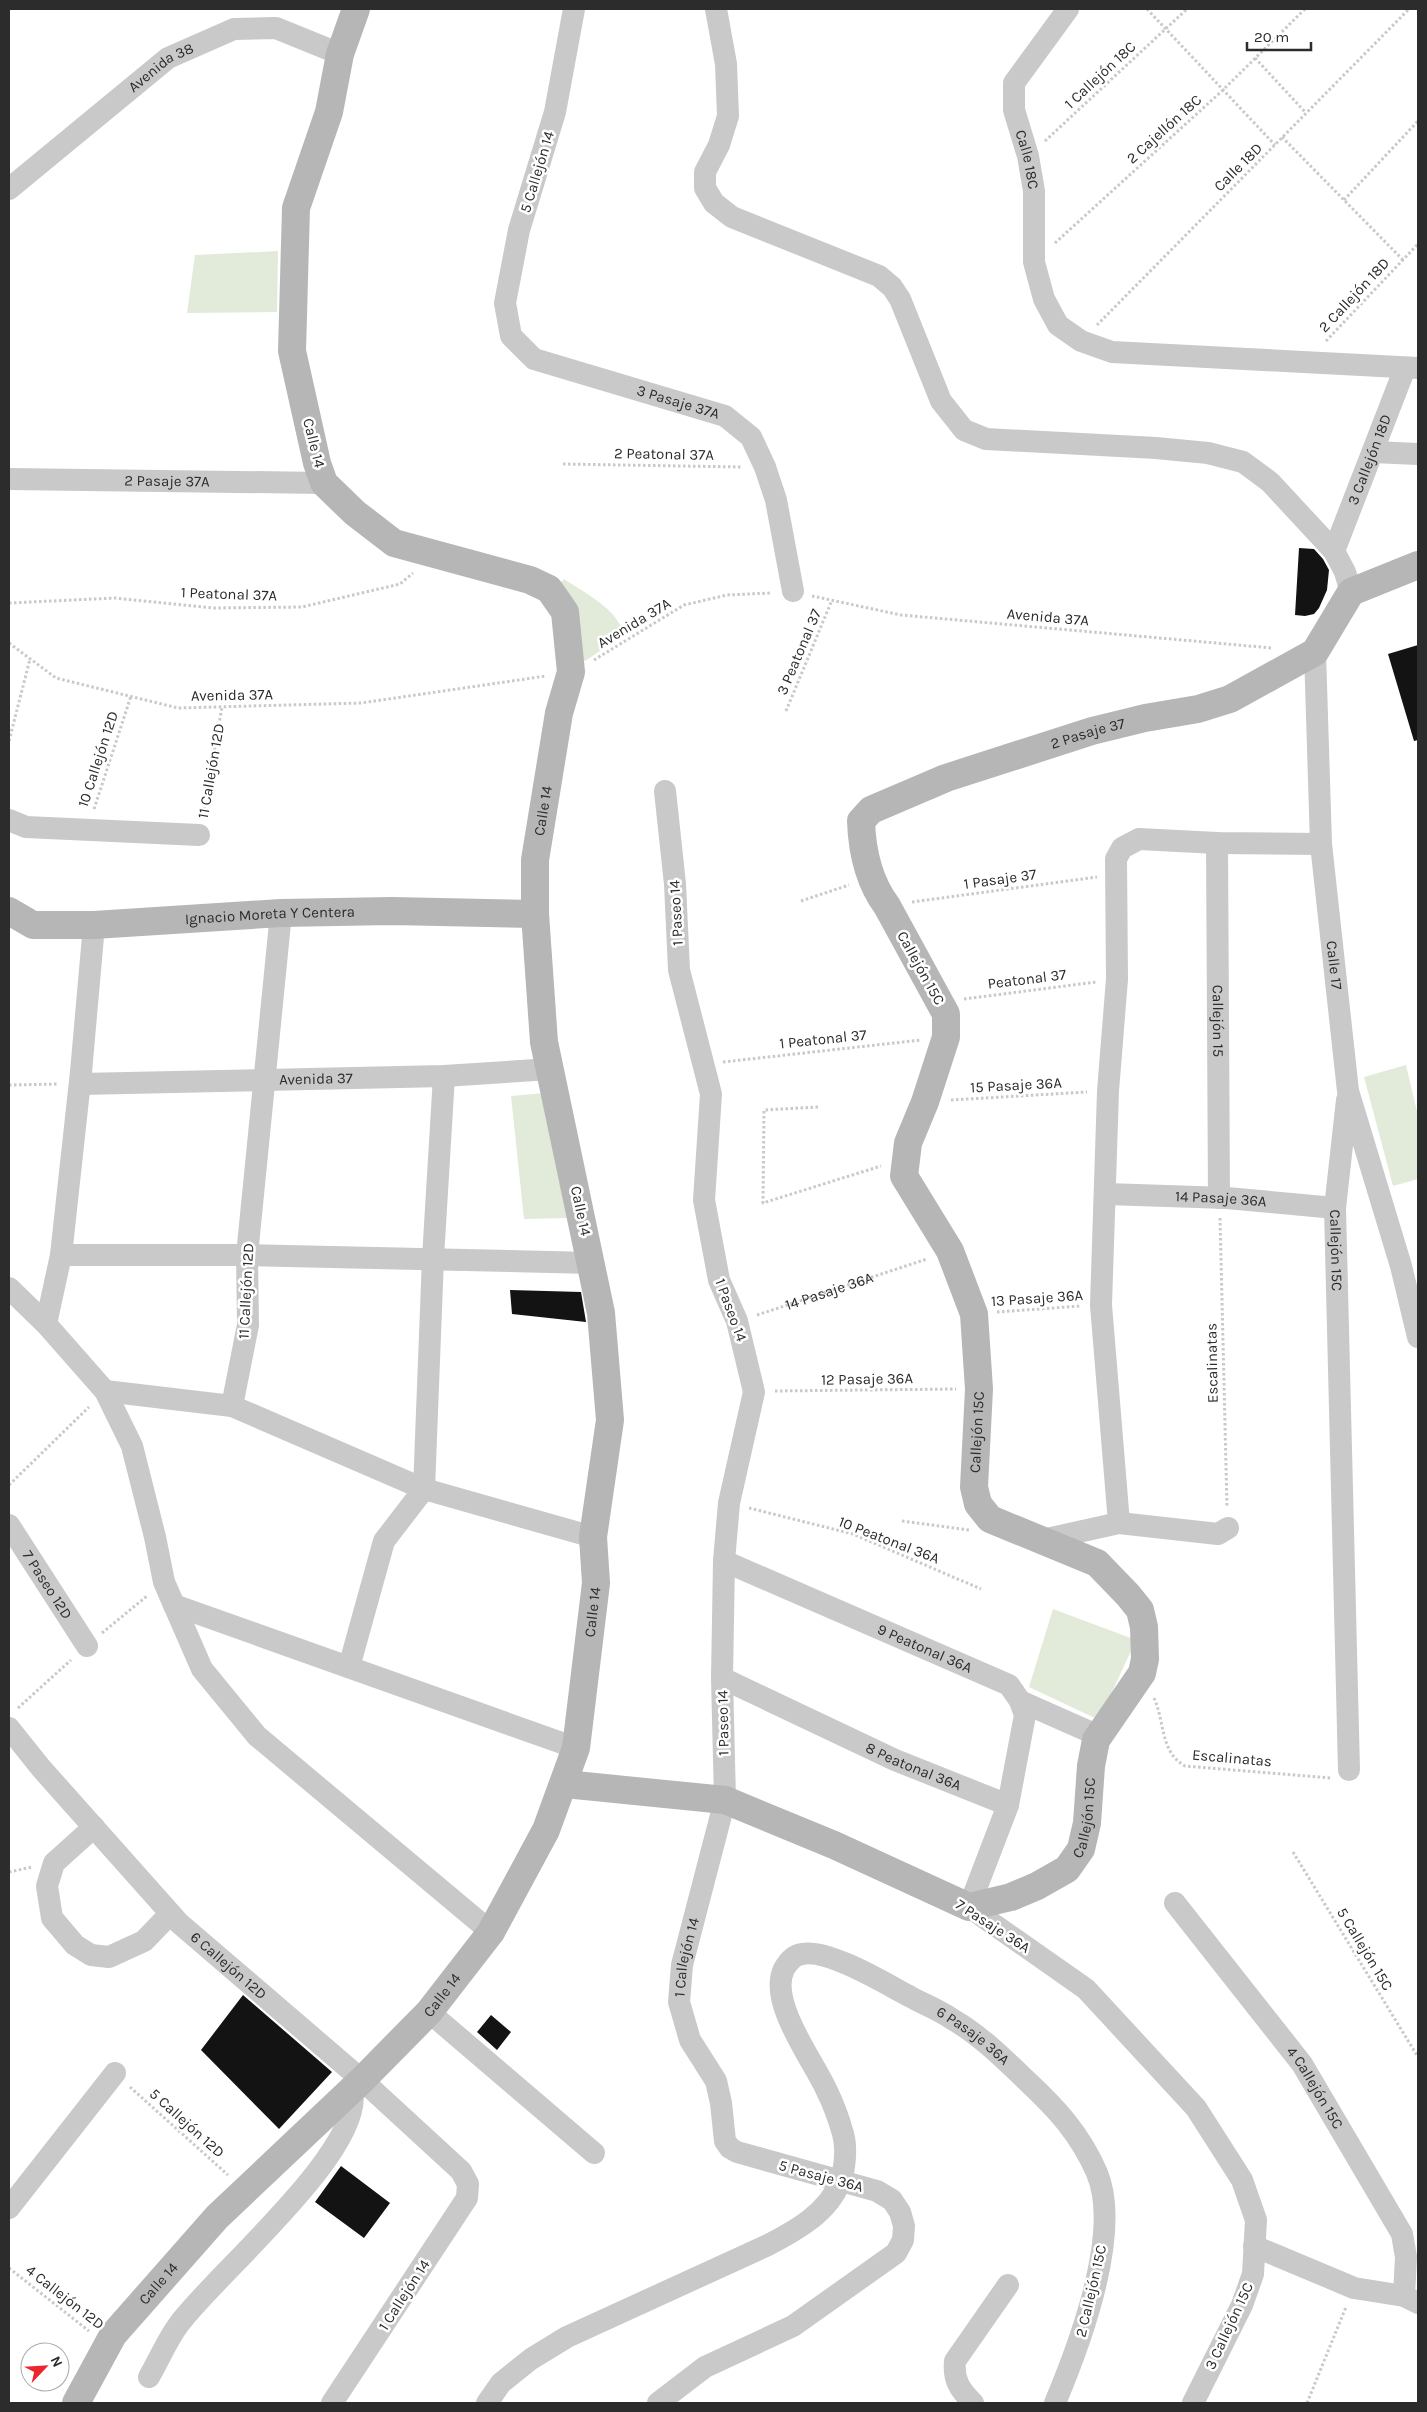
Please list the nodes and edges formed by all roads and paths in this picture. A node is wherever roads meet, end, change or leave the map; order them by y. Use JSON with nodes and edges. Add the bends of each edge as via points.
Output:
{"nodes":[{"id":1,"x":356,"y":9,"type":"edge"},
{"id":2,"x":574,"y":9,"type":"edge"},
{"id":3,"x":716,"y":9,"type":"edge"},
{"id":4,"x":1068,"y":9,"type":"edge"},
{"id":5,"x":1147,"y":9,"type":"edge"},
{"id":6,"x":1187,"y":9,"type":"edge"},
{"id":7,"x":1305,"y":9,"type":"edge"},
{"id":8,"x":1409,"y":9,"type":"edge"},
{"id":9,"x":1166,"y":29,"type":"junction"},
{"id":10,"x":340,"y":54,"type":"junction"},
{"id":11,"x":1255,"y":58,"type":"junction"},
{"id":12,"x":1223,"y":90,"type":"junction"},
{"id":13,"x":1306,"y":113,"type":"junction"},
{"id":14,"x":1418,"y":122,"type":"edge"},
{"id":15,"x":1282,"y":137,"type":"junction"},
{"id":16,"x":1275,"y":145,"type":"junction"},
{"id":17,"x":1028,"y":156,"type":"junction"},
{"id":18,"x":9,"y":189,"type":"edge"},
{"id":19,"x":1344,"y":200,"type":"junction"},
{"id":20,"x":1418,"y":244,"type":"edge"},
{"id":21,"x":1403,"y":260,"type":"junction"},
{"id":22,"x":1034,"y":262,"type":"junction"},
{"id":23,"x":511,"y":336,"type":"joint"},
{"id":24,"x":1081,"y":341,"type":"junction"},
{"id":25,"x":1307,"y":362,"type":"junction"},
{"id":26,"x":1412,"y":368,"type":"edge"},
{"id":27,"x":1373,"y":452,"type":"junction"},
{"id":28,"x":1418,"y":454,"type":"edge"},
{"id":29,"x":563,"y":464,"type":"dead end"},
{"id":30,"x":766,"y":467,"type":"junction"},
{"id":31,"x":9,"y":479,"type":"edge"},
{"id":32,"x":324,"y":483,"type":"junction"},
{"id":33,"x":1334,"y":551,"type":"junction"},
{"id":34,"x":435,"y":555,"type":"junction"},
{"id":35,"x":1418,"y":565,"type":"edge"},
{"id":36,"x":793,"y":592,"type":"junction"},
{"id":37,"x":1351,"y":592,"type":"junction"},
{"id":38,"x":832,"y":600,"type":"junction"},
{"id":39,"x":9,"y":603,"type":"edge"},
{"id":40,"x":9,"y":643,"type":"edge"},
{"id":41,"x":1276,"y":649,"type":"dead end"},
{"id":42,"x":1316,"y":652,"type":"junction"},
{"id":43,"x":30,"y":659,"type":"junction"},
{"id":44,"x":571,"y":672,"type":"junction"},
{"id":45,"x":131,"y":696,"type":"junction"},
{"id":46,"x":222,"y":707,"type":"junction"},
{"id":47,"x":786,"y":712,"type":"dead end"},
{"id":48,"x":9,"y":741,"type":"edge"},
{"id":49,"x":665,"y":792,"type":"dead end"},
{"id":50,"x":9,"y":820,"type":"edge"},
{"id":51,"x":861,"y":821,"type":"joint"},
{"id":52,"x":87,"y":829,"type":"junction"},
{"id":53,"x":199,"y":835,"type":"joint"},
{"id":54,"x":1217,"y":843,"type":"junction"},
{"id":55,"x":1321,"y":844,"type":"junction"},
{"id":56,"x":1116,"y":867,"type":"junction"},
{"id":57,"x":871,"y":878,"type":"junction"},
{"id":58,"x":801,"y":901,"type":"dead end"},
{"id":59,"x":887,"y":906,"type":"junction"},
{"id":60,"x":9,"y":911,"type":"edge"},
{"id":61,"x":281,"y":913,"type":"junction"},
{"id":62,"x":535,"y":914,"type":"junction"},
{"id":63,"x":94,"y":925,"type":"junction"},
{"id":64,"x":1117,"y":979,"type":"junction"},
{"id":65,"x":941,"y":1002,"type":"junction"},
{"id":66,"x":946,"y":1037,"type":"junction"},
{"id":67,"x":703,"y":1064,"type":"junction"},
{"id":68,"x":551,"y":1068,"type":"junction"},
{"id":69,"x":444,"y":1076,"type":"junction"},
{"id":70,"x":263,"y":1080,"type":"junction"},
{"id":71,"x":80,"y":1084,"type":"junction"},
{"id":72,"x":9,"y":1086,"type":"edge"},
{"id":73,"x":1108,"y":1091,"type":"junction"},
{"id":74,"x":1348,"y":1092,"type":"junction"},
{"id":75,"x":926,"y":1102,"type":"junction"},
{"id":76,"x":818,"y":1107,"type":"dead end"},
{"id":77,"x":905,"y":1159,"type":"junction"},
{"id":78,"x":1106,"y":1194,"type":"junction"},
{"id":79,"x":1219,"y":1198,"type":"junction"},
{"id":80,"x":1335,"y":1208,"type":"junction"},
{"id":81,"x":950,"y":1251,"type":"junction"},
{"id":82,"x":247,"y":1255,"type":"junction"},
{"id":83,"x":61,"y":1256,"type":"junction"},
{"id":84,"x":433,"y":1258,"type":"junction"},
{"id":85,"x":592,"y":1263,"type":"junction"},
{"id":86,"x":9,"y":1288,"type":"edge"},
{"id":87,"x":1101,"y":1305,"type":"junction"},
{"id":88,"x":974,"y":1314,"type":"junction"},
{"id":89,"x":737,"y":1321,"type":"junction"},
{"id":90,"x":46,"y":1324,"type":"junction"},
{"id":91,"x":1418,"y":1337,"type":"edge"},
{"id":92,"x":979,"y":1389,"type":"junction"},
{"id":93,"x":105,"y":1391,"type":"junction"},
{"id":94,"x":754,"y":1392,"type":"junction"},
{"id":95,"x":232,"y":1406,"type":"junction"},
{"id":96,"x":9,"y":1485,"type":"edge"},
{"id":97,"x":424,"y":1489,"type":"junction"},
{"id":98,"x":729,"y":1503,"type":"junction"},
{"id":99,"x":1119,"y":1523,"type":"junction"},
{"id":100,"x":9,"y":1525,"type":"edge"},
{"id":101,"x":1228,"y":1528,"type":"joint"},
{"id":102,"x":593,"y":1537,"type":"junction"},
{"id":103,"x":1042,"y":1540,"type":"junction"},
{"id":104,"x":724,"y":1562,"type":"junction"},
{"id":105,"x":980,"y":1589,"type":"dead end"},
{"id":106,"x":174,"y":1605,"type":"junction"},
{"id":107,"x":87,"y":1646,"type":"dead end"},
{"id":108,"x":349,"y":1667,"type":"junction"},
{"id":109,"x":1142,"y":1673,"type":"junction"},
{"id":110,"x":722,"y":1678,"type":"junction"},
{"id":111,"x":1020,"y":1701,"type":"junction"},
{"id":112,"x":9,"y":1728,"type":"edge"},
{"id":113,"x":1099,"y":1736,"type":"junction"},
{"id":114,"x":576,"y":1748,"type":"junction"},
{"id":115,"x":1349,"y":1770,"type":"joint"},
{"id":116,"x":564,"y":1784,"type":"junction"},
{"id":117,"x":725,"y":1800,"type":"junction"},
{"id":118,"x":1008,"y":1805,"type":"junction"},
{"id":119,"x":94,"y":1828,"type":"junction"},
{"id":120,"x":1293,"y":1852,"type":"dead end"},
{"id":121,"x":1175,"y":1903,"type":"dead end"},
{"id":122,"x":969,"y":1907,"type":"junction"},
{"id":123,"x":170,"y":1914,"type":"junction"},
{"id":124,"x":491,"y":1932,"type":"junction"},
{"id":125,"x":428,"y":2012,"type":"junction"},
{"id":126,"x":1418,"y":2057,"type":"edge"},
{"id":127,"x":115,"y":2074,"type":"joint"},
{"id":128,"x":357,"y":2085,"type":"junction"},
{"id":129,"x":726,"y":2141,"type":"joint"},
{"id":130,"x":594,"y":2153,"type":"dead end"},
{"id":131,"x":1098,"y":2175,"type":"joint"},
{"id":132,"x":840,"y":2182,"type":"junction"},
{"id":133,"x":468,"y":2184,"type":"joint"},
{"id":134,"x":245,"y":2190,"type":"junction"},
{"id":135,"x":9,"y":2208,"type":"edge"},
{"id":136,"x":1254,"y":2246,"type":"junction"},
{"id":137,"x":9,"y":2268,"type":"edge"},
{"id":138,"x":1008,"y":2286,"type":"dead end"},
{"id":139,"x":1354,"y":2288,"type":"junction"},
{"id":140,"x":1411,"y":2299,"type":"edge"},
{"id":141,"x":107,"y":2345,"type":"junction"},
{"id":142,"x":149,"y":2378,"type":"dead end"},
{"id":143,"x":76,"y":2403,"type":"edge"},
{"id":144,"x":332,"y":2403,"type":"edge"},
{"id":145,"x":487,"y":2403,"type":"edge"},
{"id":146,"x":658,"y":2403,"type":"edge"},
{"id":147,"x":973,"y":2403,"type":"edge"},
{"id":148,"x":1055,"y":2403,"type":"edge"},
{"id":149,"x":1193,"y":2403,"type":"edge"},
{"id":150,"x":1307,"y":2403,"type":"edge"}],
"edges":[{"from":1,"to":10,"type":"street","name":"Calle 14"},
{"from":2,"to":23,"type":"street","name":"5 Callejón 14","via":[[555,112],[518,239],[506,303]]},
{"from":3,"to":33,"type":"street","via":[[726,64],[728,116],[719,145],[705,172],[705,188],[714,203],[732,217],[879,276],[892,287],[900,299],[941,400],[964,430],[986,439],[1165,449],[1243,462],[1270,482]]},
{"from":4,"to":17,"type":"street","name":"Calle 18C","via":[[1014,83],[1014,110]]},
{"from":5,"to":9,"type":"path"},
{"from":6,"to":9,"type":"path","name":"1 Callejón 18C"},
{"from":7,"to":11,"type":"path","name":"2 Cajellón 18C"},
{"from":8,"to":13,"type":"path","name":"Calle 18D"},
{"from":9,"to":12,"type":"path"},
{"from":9,"to":17,"type":"path","name":"1 Callejón 18C"},
{"from":10,"to":18,"type":"street","name":"Avenida 38","via":[[276,28],[234,29],[168,58]]},
{"from":10,"to":32,"type":"street","name":"Calle 14","via":[[329,112],[296,208],[292,351]]},
{"from":11,"to":12,"type":"path","name":"2 Cajellón 18C"},
{"from":11,"to":13,"type":"path"},
{"from":12,"to":16,"type":"path"},
{"from":12,"to":22,"type":"path","name":"2 Cajellón 18C"},
{"from":13,"to":15,"type":"path","name":"Calle 18D"},
{"from":14,"to":19,"type":"path"},
{"from":15,"to":16,"type":"path","name":"Calle 18D"},
{"from":15,"to":19,"type":"path"},
{"from":16,"to":24,"type":"path","name":"Calle 18D"},
{"from":17,"to":22,"type":"street","name":"Calle 18C","via":[[1034,191]]},
{"from":19,"to":21,"type":"path"},
{"from":20,"to":21,"type":"path","name":"2 Callejón 18D"},
{"from":21,"to":25,"type":"path","name":"2 Callejón 18D"},
{"from":22,"to":24,"type":"street","name":"Calle 18C","via":[[1044,299],[1058,325]]},
{"from":23,"to":30,"type":"street","name":"3 Pasaje 37A","via":[[534,359],[725,416],[750,437]]},
{"from":24,"to":25,"type":"street","via":[[1112,352]]},
{"from":25,"to":26,"type":"street"},
{"from":26,"to":27,"type":"street","name":"3 Callejón 18D"},
{"from":27,"to":28,"type":"street"},
{"from":27,"to":33,"type":"street","name":"3 Callejón 18D"},
{"from":29,"to":30,"type":"path","name":"2 Peatonal 37A"},
{"from":30,"to":36,"type":"street","name":"3 Pasaje 37A","via":[[776,500]]},
{"from":31,"to":32,"type":"street","name":"2 Pasaje 37A"},
{"from":32,"to":34,"type":"street","name":"Calle 14","via":[[355,513],[394,543]]},
{"from":33,"to":37,"type":"street"},
{"from":34,"to":39,"type":"path","name":"1 Peatonal 37A","via":[[400,584],[302,607],[214,608],[115,598]]},
{"from":34,"to":44,"type":"street","name":"Calle 14","via":[[530,580],[548,589],[565,612]]},
{"from":35,"to":37,"type":"street"},
{"from":36,"to":38,"type":"path","name":"Avenida 37A"},
{"from":36,"to":44,"type":"path","name":"Avenida 37A","via":[[728,595],[684,605]]},
{"from":37,"to":42,"type":"street"},
{"from":38,"to":41,"type":"path","name":"Avenida 37A","via":[[901,615]]},
{"from":38,"to":47,"type":"path","name":"3 Peatonal 37"},
{"from":40,"to":43,"type":"path","name":"Avenida 37A"},
{"from":42,"to":51,"type":"street","name":"2 Pasaje 37","via":[[1230,699],[1092,732],[946,778],[871,810]]},
{"from":42,"to":55,"type":"street","name":"Calle 17"},
{"from":43,"to":45,"type":"path","name":"Avenida 37A","via":[[56,678]]},
{"from":43,"to":48,"type":"path"},
{"from":44,"to":46,"type":"path","name":"Avenida 37A","via":[[361,703]]},
{"from":44,"to":62,"type":"street","name":"Calle 14","via":[[559,713],[535,860]]},
{"from":45,"to":46,"type":"path","name":"Avenida 37A","via":[[178,708]]},
{"from":45,"to":52,"type":"path","name":"10 Callejón 12D"},
{"from":46,"to":53,"type":"path","name":"11 Callejón 12D"},
{"from":49,"to":67,"type":"street","name":"1 Paseo 14","via":[[675,884],[679,970]]},
{"from":50,"to":52,"type":"street","via":[[26,827]]},
{"from":51,"to":57,"type":"street","name":"Callejón 15C","via":[[861,836]]},
{"from":52,"to":53,"type":"street"},
{"from":54,"to":55,"type":"street"},
{"from":54,"to":56,"type":"street","via":[[1139,839],[1122,848]]},
{"from":54,"to":79,"type":"street","name":"Callejón 15"},
{"from":55,"to":74,"type":"street","name":"Calle 17"},
{"from":56,"to":59,"type":"path","name":"1 Pasaje 37"},
{"from":56,"to":64,"type":"street"},
{"from":57,"to":58,"type":"path"},
{"from":57,"to":59,"type":"street","name":"Callejón 15C","via":[[876,892]]},
{"from":59,"to":65,"type":"street","name":"Callejón 15C"},
{"from":60,"to":63,"type":"street","name":"Ignacio Moreta Y Centera","via":[[33,925]]},
{"from":61,"to":62,"type":"street","name":"Ignacio Moreta Y Centera"},
{"from":61,"to":63,"type":"street","name":"Ignacio Moreta Y Centera"},
{"from":61,"to":70,"type":"street","name":"11 Callejón 12D"},
{"from":62,"to":68,"type":"street","name":"Calle 14","via":[[544,1042]]},
{"from":63,"to":71,"type":"street"},
{"from":64,"to":65,"type":"path","name":"Peatonal 37"},
{"from":64,"to":73,"type":"street"},
{"from":65,"to":66,"type":"street","name":"Callejón 15C","via":[[946,1014]]},
{"from":66,"to":67,"type":"path","name":"1 Peatonal 37"},
{"from":66,"to":75,"type":"street","name":"Callejón 15C"},
{"from":67,"to":89,"type":"street","name":"1 Paseo 14","via":[[711,1094],[704,1200],[719,1280]]},
{"from":68,"to":69,"type":"street","name":"Avenida 37"},
{"from":68,"to":85,"type":"street","name":"Calle 14"},
{"from":69,"to":70,"type":"street","name":"Avenida 37"},
{"from":69,"to":84,"type":"street"},
{"from":70,"to":71,"type":"street","name":"Avenida 37"},
{"from":70,"to":82,"type":"street","name":"11 Callejón 12D"},
{"from":71,"to":72,"type":"path"},
{"from":71,"to":83,"type":"street"},
{"from":73,"to":75,"type":"path","name":"15 Pasaje 36A"},
{"from":73,"to":78,"type":"street"},
{"from":74,"to":80,"type":"street","name":"Callejón 15C"},
{"from":74,"to":91,"type":"street","name":"Calle 17","via":[[1401,1266]]},
{"from":75,"to":77,"type":"street","name":"Callejón 15C","via":[[908,1143]]},
{"from":76,"to":77,"type":"path","via":[[764,1110],[763,1202]]},
{"from":77,"to":81,"type":"street","name":"Callejón 15C","via":[[904,1176]]},
{"from":78,"to":79,"type":"street","name":"14 Pasaje 36A"},
{"from":78,"to":87,"type":"street"},
{"from":79,"to":80,"type":"street","name":"14 Pasaje 36A"},
{"from":79,"to":101,"type":"path","name":"Escalinatas"},
{"from":80,"to":115,"type":"street","name":"Callejón 15C"},
{"from":81,"to":88,"type":"street","name":"Callejón 15C"},
{"from":81,"to":89,"type":"path","name":"14 Pasaje 36A"},
{"from":82,"to":83,"type":"street"},
{"from":82,"to":84,"type":"street"},
{"from":82,"to":95,"type":"street","name":"11 Callejón 12D","via":[[248,1325]]},
{"from":83,"to":90,"type":"street"},
{"from":84,"to":85,"type":"street"},
{"from":84,"to":97,"type":"street"},
{"from":85,"to":102,"type":"street","name":"Calle 14","via":[[601,1313],[610,1420]]},
{"from":86,"to":90,"type":"street"},
{"from":87,"to":88,"type":"path","name":"13 Pasaje 36A"},
{"from":87,"to":99,"type":"street"},
{"from":88,"to":92,"type":"street","name":"Callejón 15C"},
{"from":89,"to":94,"type":"street","name":"1 Paseo 14"},
{"from":90,"to":93,"type":"street"},
{"from":92,"to":94,"type":"path","name":"12 Pasaje 36A"},
{"from":92,"to":103,"type":"street","name":"Callejón 15C","via":[[974,1487],[978,1504],[990,1518]]},
{"from":93,"to":95,"type":"street"},
{"from":93,"to":96,"type":"path"},
{"from":93,"to":106,"type":"street","via":[[132,1446],[164,1582]]},
{"from":94,"to":98,"type":"street","name":"1 Paseo 14"},
{"from":95,"to":97,"type":"street"},
{"from":97,"to":102,"type":"street"},
{"from":97,"to":108,"type":"street","via":[[384,1541]]},
{"from":98,"to":104,"type":"street","name":"1 Paseo 14"},
{"from":98,"to":105,"type":"path","name":"10 Peatonal 36A","via":[[853,1534]]},
{"from":99,"to":101,"type":"street","via":[[1218,1534]]},
{"from":99,"to":103,"type":"street"},
{"from":100,"to":107,"type":"street","name":"7 Paseo 12D"},
{"from":102,"to":114,"type":"street","name":"Calle 14","via":[[596,1583]]},
{"from":103,"to":109,"type":"street","name":"Callejón 15C","via":[[1097,1563],[1140,1610],[1145,1658]]},
{"from":104,"to":110,"type":"street","name":"1 Paseo 14"},
{"from":104,"to":111,"type":"street","name":"9 Peatonal 36A","via":[[1009,1685]]},
{"from":106,"to":108,"type":"street"},
{"from":106,"to":124,"type":"street","via":[[202,1669],[257,1736]]},
{"from":108,"to":114,"type":"street"},
{"from":109,"to":113,"type":"street","name":"Callejón 15C"},
{"from":109,"to":115,"type":"path","name":"Escalinatas","via":[[1156,1703],[1169,1753],[1185,1766],[1336,1778]]},
{"from":110,"to":117,"type":"street","name":"1 Paseo 14"},
{"from":110,"to":118,"type":"street","name":"8 Peatonal 36A","via":[[895,1760]]},
{"from":111,"to":113,"type":"street"},
{"from":111,"to":118,"type":"street","via":[[1025,1715]]},
{"from":112,"to":119,"type":"street","name":"6 Callejón 12D"},
{"from":113,"to":122,"type":"street","name":"Callejón 15C","via":[[1091,1766],[1087,1823],[1080,1849],[1067,1869],[1010,1897]]},
{"from":114,"to":116,"type":"street","name":"Calle 14"},
{"from":116,"to":117,"type":"street","name":"7 Pasaje 36A"},
{"from":116,"to":124,"type":"street","name":"Calle 14","via":[[546,1830]]},
{"from":117,"to":122,"type":"street","name":"7 Pasaje 36A","via":[[834,1845]]},
{"from":117,"to":129,"type":"street","name":"1 Callejón 14","via":[[682,1965],[679,2002],[690,2040],[716,2081]]},
{"from":118,"to":122,"type":"street"},
{"from":119,"to":123,"type":"street","name":"6 Callejón 12D"},
{"from":119,"to":123,"type":"street","via":[[54,1863],[46,1886],[52,1918],[69,1938],[91,1955],[109,1957],[144,1941]]},
{"from":120,"to":126,"type":"path","name":"5 Callejón 15C"},
{"from":121,"to":140,"type":"street","name":"4 Callejón 15C","via":[[1302,2064],[1402,2234]]},
{"from":122,"to":136,"type":"street","name":"7 Pasaje 36A","via":[[1086,1989],[1196,2108],[1242,2180],[1256,2220]]},
{"from":123,"to":128,"type":"street","name":"6 Callejón 12D"},
{"from":124,"to":125,"type":"street","name":"Calle 14"},
{"from":125,"to":128,"type":"street","name":"Calle 14"},
{"from":125,"to":130,"type":"street"},
{"from":127,"to":134,"type":"path","name":"5 Callejón 12D"},
{"from":127,"to":135,"type":"street"},
{"from":128,"to":133,"type":"street","name":"6 Callejón 12D","via":[[461,2171]]},
{"from":128,"to":134,"type":"street","name":"Calle 14"},
{"from":128,"to":142,"type":"street","via":[[353,2107],[332,2152],[311,2180],[179,2324]]},
{"from":129,"to":132,"type":"street","name":"5 Pasaje 36A","via":[[737,2152]]},
{"from":131,"to":132,"type":"street","name":"6 Pasaje 36A","via":[[1061,2112],[997,2053],[953,2019],[839,1961],[802,1954],[788,1961],[781,1975],[780,1990],[784,2010],[827,2091],[845,2138]]},
{"from":131,"to":148,"type":"street","name":"2 Callejón 15C","via":[[1103,2204],[1103,2245],[1079,2345]]},
{"from":132,"to":145,"type":"street","via":[[816,2214],[792,2232],[567,2337],[531,2359],[501,2383]]},
{"from":132,"to":146,"type":"street","name":"5 Pasaje 36A","via":[[877,2191],[892,2200],[904,2226],[903,2240],[896,2252],[794,2326],[705,2367]]},
{"from":133,"to":144,"type":"street","name":"1 Callejón 14","via":[[467,2198]]},
{"from":134,"to":141,"type":"street","name":"Calle 14","via":[[210,2224],[112,2335]]},
{"from":136,"to":139,"type":"street"},
{"from":136,"to":149,"type":"street","name":"3 Callejón 15C","via":[[1253,2274],[1242,2305]]},
{"from":137,"to":141,"type":"path","name":"4 Callejón 12D"},
{"from":138,"to":147,"type":"street","via":[[955,2361],[957,2384]]},
{"from":139,"to":140,"type":"street"},
{"from":139,"to":150,"type":"path"},
{"from":141,"to":143,"type":"street","name":"Calle 14"}]}
